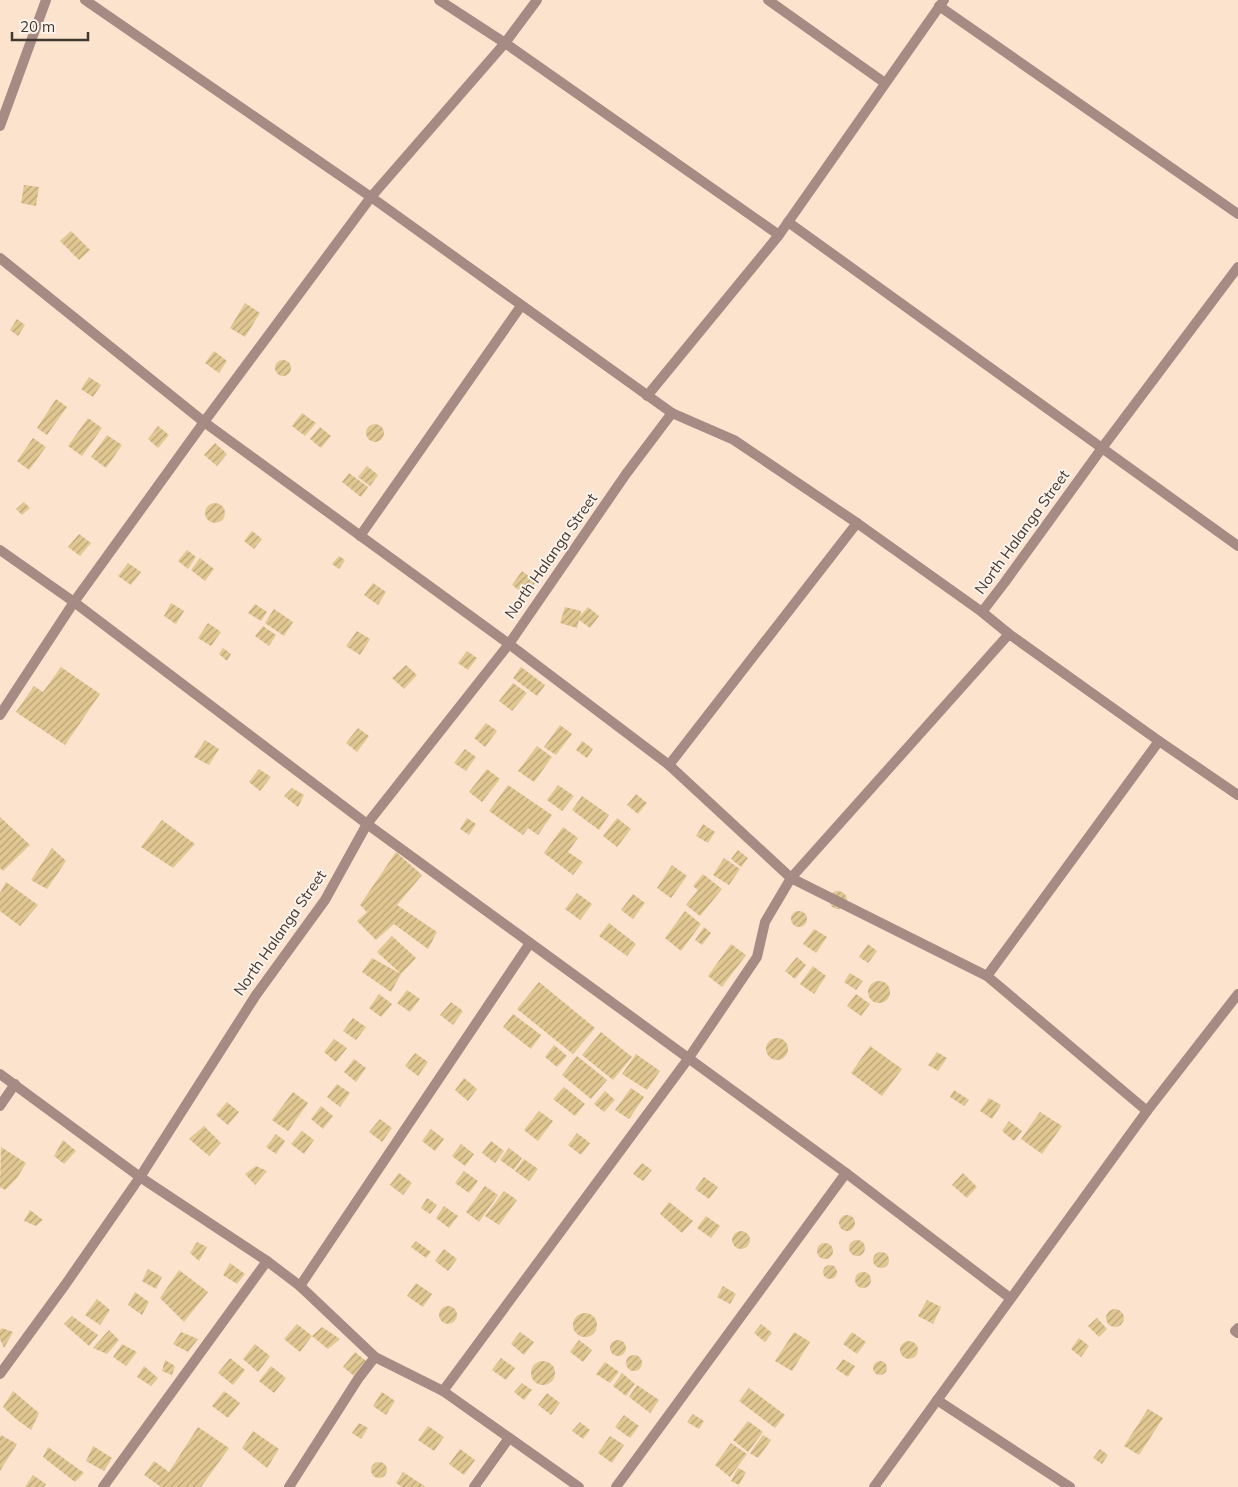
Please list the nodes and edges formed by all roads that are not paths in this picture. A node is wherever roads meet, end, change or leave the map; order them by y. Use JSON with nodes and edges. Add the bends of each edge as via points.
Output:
{"nodes":[{"id":1,"x":46,"y":0,"type":"edge"},
{"id":2,"x":85,"y":0,"type":"edge"},
{"id":3,"x":438,"y":0,"type":"edge"},
{"id":4,"x":537,"y":0,"type":"edge"},
{"id":5,"x":768,"y":0,"type":"edge"},
{"id":6,"x":941,"y":3,"type":"edge"},
{"id":7,"x":505,"y":43,"type":"junction"},
{"id":8,"x":885,"y":83,"type":"junction"},
{"id":9,"x":0,"y":126,"type":"edge"},
{"id":10,"x":371,"y":197,"type":"junction"},
{"id":11,"x":1238,"y":214,"type":"edge"},
{"id":12,"x":788,"y":222,"type":"junction"},
{"id":13,"x":778,"y":235,"type":"junction"},
{"id":14,"x":0,"y":258,"type":"edge"},
{"id":15,"x":1238,"y":267,"type":"edge"},
{"id":16,"x":521,"y":306,"type":"junction"},
{"id":17,"x":646,"y":396,"type":"junction"},
{"id":18,"x":672,"y":413,"type":"junction"},
{"id":19,"x":204,"y":422,"type":"junction"},
{"id":20,"x":1102,"y":448,"type":"junction"},
{"id":21,"x":857,"y":522,"type":"junction"},
{"id":22,"x":360,"y":536,"type":"junction"},
{"id":23,"x":1238,"y":546,"type":"edge"},
{"id":24,"x":0,"y":550,"type":"edge"},
{"id":25,"x":74,"y":602,"type":"junction"},
{"id":26,"x":982,"y":612,"type":"junction"},
{"id":27,"x":1009,"y":634,"type":"junction"},
{"id":28,"x":508,"y":644,"type":"junction"},
{"id":29,"x":0,"y":715,"type":"edge"},
{"id":30,"x":1159,"y":741,"type":"junction"},
{"id":31,"x":669,"y":766,"type":"junction"},
{"id":32,"x":1238,"y":795,"type":"edge"},
{"id":33,"x":367,"y":824,"type":"junction"},
{"id":34,"x":791,"y":878,"type":"junction"},
{"id":35,"x":530,"y":943,"type":"junction"},
{"id":36,"x":987,"y":976,"type":"junction"},
{"id":37,"x":1238,"y":994,"type":"edge"},
{"id":38,"x":688,"y":1059,"type":"junction"},
{"id":39,"x":0,"y":1074,"type":"edge"},
{"id":40,"x":15,"y":1084,"type":"junction"},
{"id":41,"x":0,"y":1106,"type":"edge"},
{"id":42,"x":1146,"y":1111,"type":"junction"},
{"id":43,"x":846,"y":1173,"type":"junction"},
{"id":44,"x":140,"y":1177,"type":"junction"},
{"id":45,"x":266,"y":1261,"type":"junction"},
{"id":46,"x":300,"y":1286,"type":"junction"},
{"id":47,"x":1010,"y":1298,"type":"junction"},
{"id":48,"x":1238,"y":1328,"type":"edge"},
{"id":49,"x":1238,"y":1333,"type":"edge"},
{"id":50,"x":375,"y":1357,"type":"junction"},
{"id":51,"x":0,"y":1374,"type":"edge"},
{"id":52,"x":443,"y":1391,"type":"junction"},
{"id":53,"x":937,"y":1400,"type":"junction"},
{"id":54,"x":510,"y":1438,"type":"junction"},
{"id":55,"x":102,"y":1487,"type":"edge"},
{"id":56,"x":289,"y":1487,"type":"edge"},
{"id":57,"x":474,"y":1487,"type":"edge"},
{"id":58,"x":579,"y":1487,"type":"edge"},
{"id":59,"x":616,"y":1487,"type":"edge"},
{"id":60,"x":874,"y":1487,"type":"edge"},
{"id":61,"x":1070,"y":1487,"type":"edge"}],
"edges":[{"from":1,"to":9,"type":"street"},
{"from":2,"to":10,"type":"street"},
{"from":3,"to":7,"type":"street"},
{"from":4,"to":7,"type":"street"},
{"from":5,"to":8,"type":"street"},
{"from":6,"to":8,"type":"street"},
{"from":6,"to":11,"type":"street"},
{"from":7,"to":10,"type":"street"},
{"from":7,"to":13,"type":"street"},
{"from":8,"to":12,"type":"street"},
{"from":10,"to":16,"type":"street"},
{"from":10,"to":19,"type":"street"},
{"from":12,"to":13,"type":"street"},
{"from":12,"to":20,"type":"street"},
{"from":13,"to":17,"type":"street"},
{"from":14,"to":19,"type":"street"},
{"from":15,"to":20,"type":"street","name":"North Halanga Street"},
{"from":16,"to":17,"type":"street"},
{"from":16,"to":22,"type":"street"},
{"from":17,"to":18,"type":"street"},
{"from":18,"to":21,"type":"street","name":"North Halanga Street","via":[[734,440]]},
{"from":18,"to":28,"type":"street","name":"North Halanga Street"},
{"from":19,"to":22,"type":"street"},
{"from":19,"to":25,"type":"street"},
{"from":20,"to":23,"type":"street"},
{"from":20,"to":26,"type":"street","name":"North Halanga Street"},
{"from":21,"to":26,"type":"street","name":"North Halanga Street"},
{"from":21,"to":31,"type":"street"},
{"from":22,"to":28,"type":"street"},
{"from":24,"to":25,"type":"street"},
{"from":25,"to":29,"type":"street"},
{"from":25,"to":33,"type":"street"},
{"from":26,"to":27,"type":"street"},
{"from":27,"to":30,"type":"street"},
{"from":27,"to":34,"type":"street"},
{"from":28,"to":31,"type":"street"},
{"from":28,"to":33,"type":"street","name":"North Halanga Street"},
{"from":30,"to":32,"type":"street"},
{"from":30,"to":36,"type":"street"},
{"from":31,"to":34,"type":"street"},
{"from":33,"to":35,"type":"street"},
{"from":33,"to":44,"type":"street","name":"North Halanga Street","via":[[325,900],[256,994]]},
{"from":34,"to":36,"type":"street"},
{"from":34,"to":38,"type":"street","via":[[765,922],[757,957]]},
{"from":35,"to":38,"type":"street"},
{"from":35,"to":46,"type":"street"},
{"from":36,"to":42,"type":"street"},
{"from":37,"to":42,"type":"street"},
{"from":38,"to":43,"type":"street"},
{"from":38,"to":52,"type":"street"},
{"from":39,"to":40,"type":"street"},
{"from":40,"to":41,"type":"street"},
{"from":40,"to":44,"type":"street"},
{"from":42,"to":47,"type":"street"},
{"from":43,"to":47,"type":"street"},
{"from":43,"to":59,"type":"street"},
{"from":44,"to":45,"type":"street"},
{"from":44,"to":51,"type":"street","name":"North Halanga Street"},
{"from":45,"to":46,"type":"street"},
{"from":45,"to":55,"type":"street"},
{"from":46,"to":50,"type":"street"},
{"from":47,"to":53,"type":"street"},
{"from":48,"to":49,"type":"street","via":[[1235,1331]]},
{"from":50,"to":52,"type":"street"},
{"from":50,"to":56,"type":"street"},
{"from":52,"to":54,"type":"street"},
{"from":53,"to":60,"type":"street"},
{"from":53,"to":61,"type":"street"},
{"from":54,"to":57,"type":"street"},
{"from":54,"to":58,"type":"street"}]}
